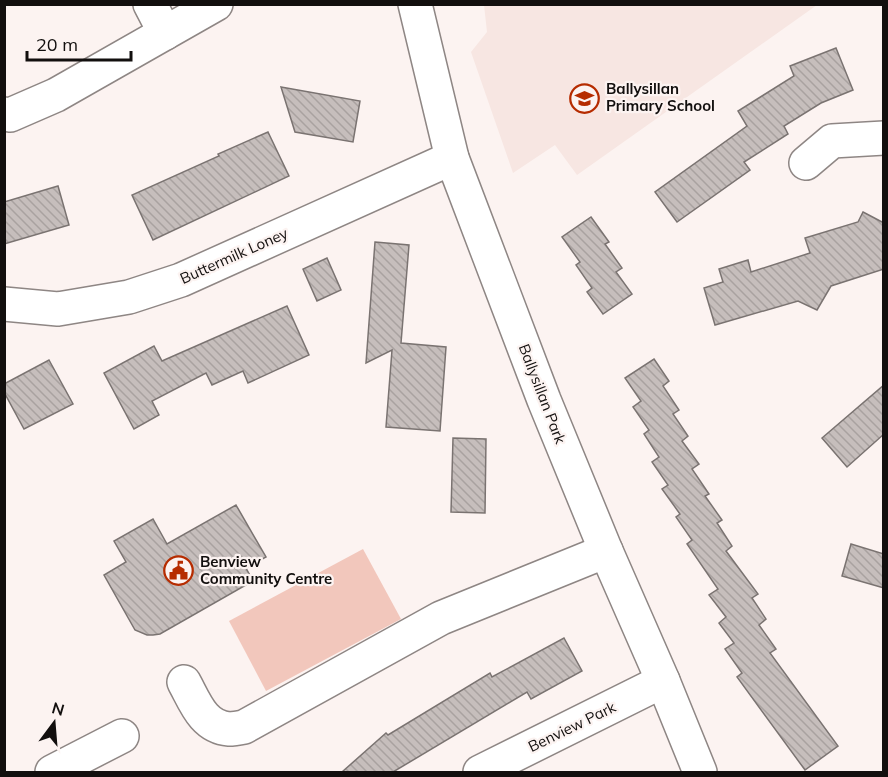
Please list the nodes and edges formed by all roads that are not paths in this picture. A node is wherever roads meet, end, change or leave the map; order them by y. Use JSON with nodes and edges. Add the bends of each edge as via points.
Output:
{"nodes":[{"id":1,"x":150,"y":4,"type":"edge"},
{"id":2,"x":216,"y":4,"type":"edge"},
{"id":3,"x":415,"y":4,"type":"edge"},
{"id":4,"x":165,"y":33,"type":"junction"},
{"id":5,"x":4,"y":114,"type":"edge"},
{"id":6,"x":884,"y":138,"type":"edge"},
{"id":7,"x":452,"y":158,"type":"junction"},
{"id":8,"x":806,"y":163,"type":"dead end"},
{"id":9,"x":4,"y":303,"type":"edge"},
{"id":10,"x":606,"y":551,"type":"junction"},
{"id":11,"x":663,"y":681,"type":"junction"},
{"id":12,"x":184,"y":682,"type":"dead end"},
{"id":13,"x":122,"y":736,"type":"dead end"},
{"id":14,"x":52,"y":772,"type":"edge"},
{"id":15,"x":480,"y":772,"type":"edge"},
{"id":16,"x":700,"y":772,"type":"edge"}],
"edges":[{"from":1,"to":4,"type":"street"},
{"from":2,"to":4,"type":"street"},
{"from":3,"to":7,"type":"street","name":"Ballysillan Park"},
{"from":4,"to":5,"type":"street","via":[[56,95]]},
{"from":6,"to":8,"type":"street","via":[[831,141]]},
{"from":7,"to":9,"type":"street","name":"Buttermilk Loney","via":[[182,280],[129,297],[58,309]]},
{"from":7,"to":10,"type":"street","name":"Ballysillan Park"},
{"from":10,"to":11,"type":"street","name":"Ballysillan Park"},
{"from":10,"to":12,"type":"street","via":[[441,618],[244,727],[228,729],[213,724],[202,715]]},
{"from":11,"to":15,"type":"street","name":"Benview Park"},
{"from":11,"to":16,"type":"street","name":"Ballysillan Park"},
{"from":13,"to":14,"type":"street"}]}
